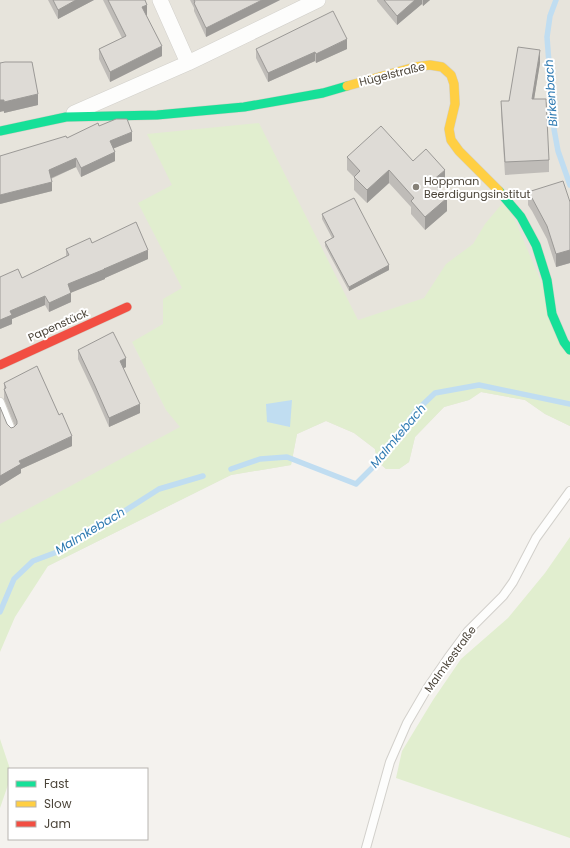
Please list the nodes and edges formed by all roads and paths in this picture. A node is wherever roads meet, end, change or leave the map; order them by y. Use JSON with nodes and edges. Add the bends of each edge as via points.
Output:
{"nodes":[{"id":1,"x":160,"y":0,"type":"edge"},
{"id":2,"x":318,"y":0,"type":"edge"},
{"id":3,"x":188,"y":63,"type":"junction"},
{"id":4,"x":66,"y":117,"type":"junction"},
{"id":5,"x":0,"y":131,"type":"edge"},
{"id":6,"x":127,"y":307,"type":"dead end"},
{"id":7,"x":570,"y":350,"type":"edge"},
{"id":8,"x":0,"y":365,"type":"edge"},
{"id":9,"x":0,"y":402,"type":"edge"},
{"id":10,"x":12,"y":432,"type":"edge"},
{"id":11,"x":570,"y":491,"type":"edge"},
{"id":12,"x":366,"y":848,"type":"edge"}],
"edges":[{"from":1,"to":3,"type":"street"},
{"from":2,"to":3,"type":"street","name":"Hügelstraße"},
{"from":3,"to":4,"type":"street","name":"Hügelstraße"},
{"from":4,"to":5,"type":"street","name":"Hügelstraße"},
{"from":4,"to":7,"type":"street","name":"Hügelstraße","via":[[157,116],[244,107],[323,93],[415,67],[442,67],[451,75],[454,84],[455,104],[449,129],[451,140],[521,217],[536,245],[547,280],[552,314]]},
{"from":6,"to":8,"type":"street","name":"Papenstück"},
{"from":9,"to":10,"type":"lane"},
{"from":11,"to":12,"type":"lane","name":"Malmkestraße","via":[[536,538],[513,582],[448,658],[407,723],[390,762]]}]}
